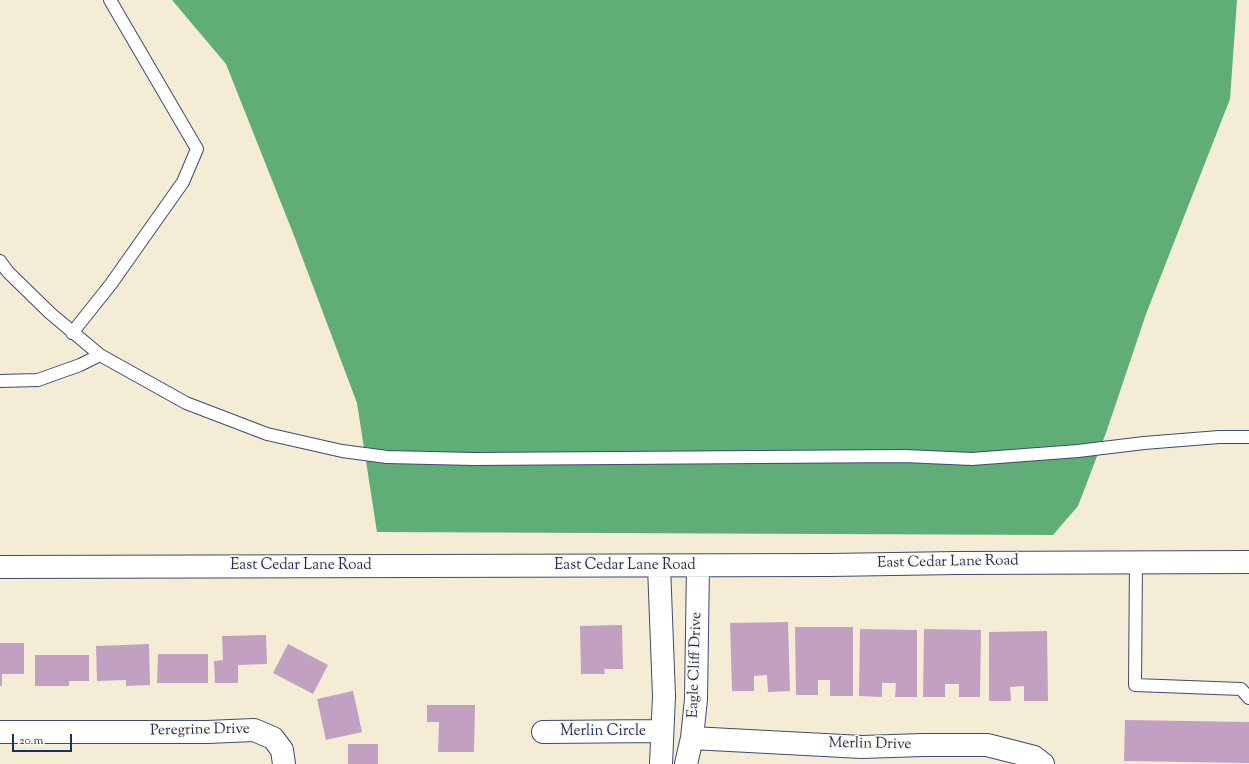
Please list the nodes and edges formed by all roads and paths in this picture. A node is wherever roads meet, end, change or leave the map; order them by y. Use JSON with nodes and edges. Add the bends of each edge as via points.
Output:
{"nodes":[{"id":1,"x":110,"y":0,"type":"edge"},
{"id":2,"x":0,"y":261,"type":"edge"},
{"id":3,"x":72,"y":333,"type":"junction"},
{"id":4,"x":100,"y":355,"type":"junction"},
{"id":5,"x":0,"y":381,"type":"edge"},
{"id":6,"x":1249,"y":437,"type":"edge"},
{"id":7,"x":1136,"y":562,"type":"junction"},
{"id":8,"x":1249,"y":562,"type":"edge"},
{"id":9,"x":659,"y":566,"type":"junction"},
{"id":10,"x":698,"y":566,"type":"junction"},
{"id":11,"x":0,"y":567,"type":"edge"},
{"id":12,"x":1249,"y":698,"type":"edge"},
{"id":13,"x":662,"y":731,"type":"junction"},
{"id":14,"x":0,"y":732,"type":"edge"},
{"id":15,"x":543,"y":732,"type":"dead end"},
{"id":16,"x":692,"y":738,"type":"junction"},
{"id":17,"x":284,"y":764,"type":"edge"},
{"id":18,"x":661,"y":764,"type":"edge"},
{"id":19,"x":686,"y":764,"type":"edge"},
{"id":20,"x":1043,"y":764,"type":"edge"}],
"edges":[{"from":1,"to":3,"type":"lane","via":[[197,149],[183,182],[111,284]]},
{"from":2,"to":3,"type":"lane","via":[[8,272]]},
{"from":3,"to":4,"type":"lane"},
{"from":4,"to":5,"type":"lane","via":[[38,380]]},
{"from":4,"to":6,"type":"lane","via":[[186,404],[267,434],[342,451],[387,456],[474,459],[904,456],[972,459],[1219,437]]},
{"from":7,"to":8,"type":"street","name":"East Cedar Lane Road"},
{"from":7,"to":10,"type":"street","name":"East Cedar Lane Road"},
{"from":7,"to":12,"type":"lane","via":[[1135,685],[1241,689]]},
{"from":9,"to":10,"type":"street","name":"East Cedar Lane Road"},
{"from":9,"to":11,"type":"street","name":"East Cedar Lane Road"},
{"from":9,"to":13,"type":"street","name":"Eagle Cliff Drive","via":[[664,696]]},
{"from":10,"to":16,"type":"street","name":"Eagle Cliff Drive","via":[[696,698]]},
{"from":13,"to":15,"type":"street","name":"Merlin Circle"},
{"from":13,"to":18,"type":"street","name":"Eagle Cliff Drive"},
{"from":14,"to":17,"type":"street","name":"Peregrine Drive","via":[[254,730],[274,738],[282,750]]},
{"from":16,"to":19,"type":"street","name":"Eagle Cliff Drive"},
{"from":16,"to":20,"type":"street","name":"Merlin Drive","via":[[862,747],[987,745],[1034,757]]}]}
